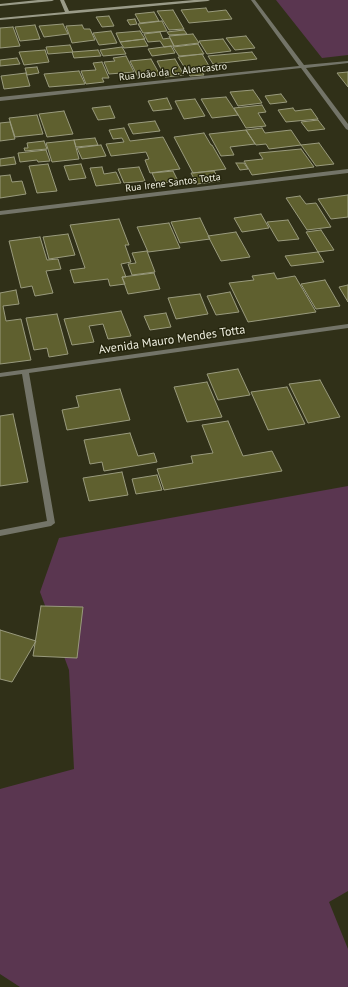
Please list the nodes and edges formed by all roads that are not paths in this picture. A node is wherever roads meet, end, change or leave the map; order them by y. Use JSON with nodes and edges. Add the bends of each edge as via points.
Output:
{"nodes":[{"id":1,"x":52,"y":0,"type":"edge"},
{"id":2,"x":62,"y":0,"type":"edge"},
{"id":3,"x":208,"y":0,"type":"edge"},
{"id":4,"x":253,"y":0,"type":"edge"},
{"id":5,"x":0,"y":5,"type":"edge"},
{"id":6,"x":68,"y":13,"type":"junction"},
{"id":7,"x":0,"y":19,"type":"edge"},
{"id":8,"x":348,"y":62,"type":"edge"},
{"id":9,"x":303,"y":67,"type":"junction"},
{"id":10,"x":0,"y":99,"type":"edge"},
{"id":11,"x":348,"y":128,"type":"edge"},
{"id":12,"x":348,"y":171,"type":"edge"},
{"id":13,"x":0,"y":213,"type":"edge"},
{"id":14,"x":348,"y":326,"type":"edge"},
{"id":15,"x":25,"y":371,"type":"junction"},
{"id":16,"x":0,"y":375,"type":"edge"},
{"id":17,"x":0,"y":533,"type":"edge"}],
"edges":[{"from":1,"to":5,"type":"street"},
{"from":2,"to":6,"type":"street"},
{"from":3,"to":6,"type":"street"},
{"from":4,"to":9,"type":"street"},
{"from":6,"to":7,"type":"street"},
{"from":8,"to":9,"type":"street","name":"Rua João da C. Alencastro"},
{"from":9,"to":10,"type":"street","name":"Rua João da C. Alencastro"},
{"from":9,"to":11,"type":"street"},
{"from":12,"to":13,"type":"street","name":"Rua Irene Santos Totta"},
{"from":14,"to":15,"type":"street","name":"Avenida Mauro Mendes Totta"},
{"from":15,"to":16,"type":"street","name":"Avenida Mauro Mendes Totta"},
{"from":15,"to":17,"type":"street","via":[[51,523]]}]}
